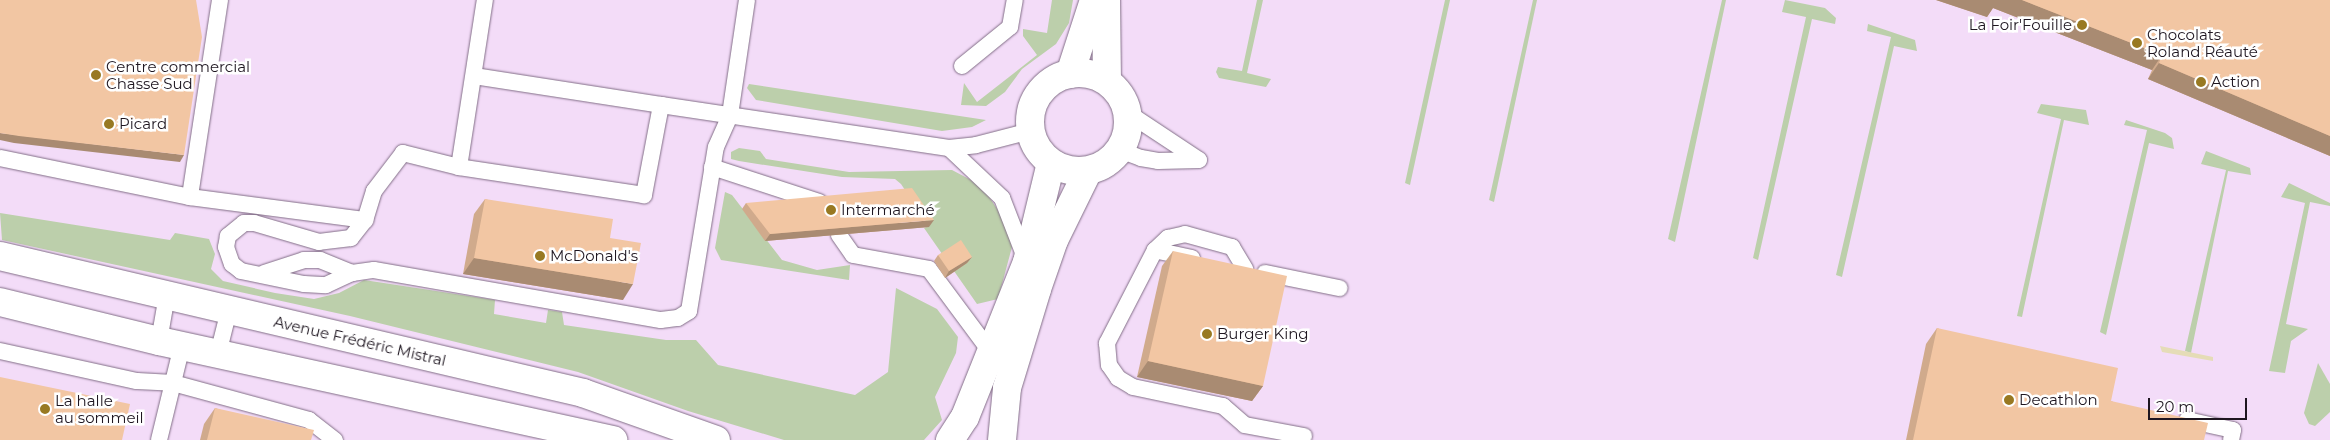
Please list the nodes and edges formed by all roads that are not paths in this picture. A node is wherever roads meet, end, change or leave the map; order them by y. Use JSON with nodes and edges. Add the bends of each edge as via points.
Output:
{"nodes":[{"id":1,"x":220,"y":0,"type":"edge"},
{"id":2,"x":485,"y":0,"type":"edge"},
{"id":3,"x":747,"y":0,"type":"edge"},
{"id":4,"x":1015,"y":0,"type":"edge"},
{"id":5,"x":1094,"y":0,"type":"edge"},
{"id":6,"x":1106,"y":0,"type":"edge"},
{"id":7,"x":962,"y":66,"type":"dead end"},
{"id":8,"x":1070,"y":74,"type":"junction"},
{"id":9,"x":474,"y":76,"type":"junction"},
{"id":10,"x":1107,"y":81,"type":"junction"},
{"id":11,"x":661,"y":105,"type":"junction"},
{"id":12,"x":1128,"y":113,"type":"junction"},
{"id":13,"x":730,"y":115,"type":"junction"},
{"id":14,"x":1030,"y":131,"type":"junction"},
{"id":15,"x":949,"y":148,"type":"junction"},
{"id":16,"x":1120,"y":150,"type":"junction"},
{"id":17,"x":0,"y":158,"type":"edge"},
{"id":18,"x":1051,"y":163,"type":"junction"},
{"id":19,"x":459,"y":167,"type":"junction"},
{"id":20,"x":712,"y":167,"type":"junction"},
{"id":21,"x":1088,"y":171,"type":"junction"},
{"id":22,"x":190,"y":196,"type":"junction"},
{"id":23,"x":819,"y":202,"type":"edge"},
{"id":24,"x":365,"y":220,"type":"junction"},
{"id":25,"x":839,"y":235,"type":"edge"},
{"id":26,"x":1155,"y":250,"type":"junction"},
{"id":27,"x":0,"y":256,"type":"edge"},
{"id":28,"x":1027,"y":262,"type":"junction"},
{"id":29,"x":1209,"y":262,"type":"edge"},
{"id":30,"x":1227,"y":265,"type":"edge"},
{"id":31,"x":1244,"y":269,"type":"junction"},
{"id":32,"x":264,"y":273,"type":"junction"},
{"id":33,"x":352,"y":273,"type":"junction"},
{"id":34,"x":1339,"y":288,"type":"dead end"},
{"id":35,"x":166,"y":295,"type":"junction"},
{"id":36,"x":0,"y":302,"type":"edge"},
{"id":37,"x":229,"y":310,"type":"junction"},
{"id":38,"x":171,"y":344,"type":"junction"},
{"id":39,"x":1021,"y":344,"type":"junction"},
{"id":40,"x":0,"y":351,"type":"edge"},
{"id":41,"x":990,"y":351,"type":"junction"},
{"id":42,"x":218,"y":354,"type":"junction"},
{"id":43,"x":173,"y":383,"type":"junction"},
{"id":44,"x":2168,"y":415,"type":"edge"},
{"id":45,"x":1304,"y":436,"type":"dead end"},
{"id":46,"x":159,"y":440,"type":"edge"},
{"id":47,"x":335,"y":440,"type":"edge"},
{"id":48,"x":613,"y":440,"type":"edge"},
{"id":49,"x":716,"y":440,"type":"edge"},
{"id":50,"x":950,"y":440,"type":"edge"},
{"id":51,"x":1002,"y":440,"type":"edge"},
{"id":52,"x":2231,"y":440,"type":"edge"}],
"edges":[{"from":1,"to":22,"type":"lane"},
{"from":2,"to":9,"type":"lane"},
{"from":3,"to":13,"type":"lane"},
{"from":4,"to":7,"type":"lane","via":[[1010,27]]},
{"from":5,"to":8,"type":"main road"},
{"from":6,"to":10,"type":"main road"},
{"from":8,"to":10,"type":"main road","via":[[1083,72]]},
{"from":8,"to":14,"type":"main road","via":[[1055,78],[1034,101]]},
{"from":9,"to":11,"type":"lane"},
{"from":9,"to":19,"type":"lane"},
{"from":10,"to":12,"type":"main road","via":[[1124,100]]},
{"from":11,"to":13,"type":"lane"},
{"from":11,"to":19,"type":"lane","via":[[644,195]]},
{"from":12,"to":16,"type":"main road","via":[[1129,126]]},
{"from":12,"to":16,"type":"lane","via":[[1199,160],[1158,161]]},
{"from":13,"to":15,"type":"lane"},
{"from":13,"to":20,"type":"lane","via":[[716,147]]},
{"from":14,"to":15,"type":"lane","via":[[976,145]]},
{"from":14,"to":18,"type":"main road","via":[[1042,154]]},
{"from":15,"to":28,"type":"lane","via":[[1002,198]]},
{"from":16,"to":21,"type":"main road","via":[[1112,160]]},
{"from":17,"to":22,"type":"lane"},
{"from":18,"to":21,"type":"main road","via":[[1076,171]]},
{"from":18,"to":28,"type":"main road"},
{"from":19,"to":24,"type":"lane","via":[[403,153],[374,191]]},
{"from":20,"to":23,"type":"lane"},
{"from":20,"to":33,"type":"lane","via":[[689,311],[670,320],[388,272]]},
{"from":21,"to":39,"type":"main road","via":[[1054,240]]},
{"from":22,"to":24,"type":"lane"},
{"from":24,"to":32,"type":"lane","via":[[351,238],[336,242],[319,242],[254,223],[234,228],[226,247],[232,264],[242,271]]},
{"from":25,"to":41,"type":"lane","via":[[853,255],[929,269]]},
{"from":26,"to":29,"type":"lane"},
{"from":26,"to":31,"type":"lane","via":[[1168,238],[1185,234],[1232,247]]},
{"from":26,"to":45,"type":"lane","via":[[1107,343],[1109,365],[1118,378],[1133,388],[1223,406],[1245,425]]},
{"from":27,"to":35,"type":"main road","name":"Avenue Frédéric Mistral"},
{"from":28,"to":41,"type":"main road"},
{"from":30,"to":31,"type":"lane"},
{"from":31,"to":34,"type":"lane"},
{"from":32,"to":33,"type":"lane","via":[[285,281],[326,285]]},
{"from":32,"to":33,"type":"lane","via":[[304,260],[320,260]]},
{"from":35,"to":37,"type":"main road","name":"Avenue Frédéric Mistral"},
{"from":35,"to":38,"type":"lane"},
{"from":36,"to":38,"type":"main road"},
{"from":37,"to":42,"type":"lane"},
{"from":37,"to":49,"type":"main road","name":"Avenue Frédéric Mistral","via":[[583,393]]},
{"from":38,"to":42,"type":"main road"},
{"from":38,"to":43,"type":"lane"},
{"from":39,"to":41,"type":"main road"},
{"from":39,"to":51,"type":"main road","via":[[1007,388]]},
{"from":40,"to":43,"type":"lane","via":[[137,381]]},
{"from":41,"to":50,"type":"main road","via":[[965,417]]},
{"from":42,"to":48,"type":"main road"},
{"from":43,"to":46,"type":"lane"},
{"from":43,"to":47,"type":"lane","via":[[308,420]]},
{"from":44,"to":52,"type":"lane","via":[[2233,430]]}]}
